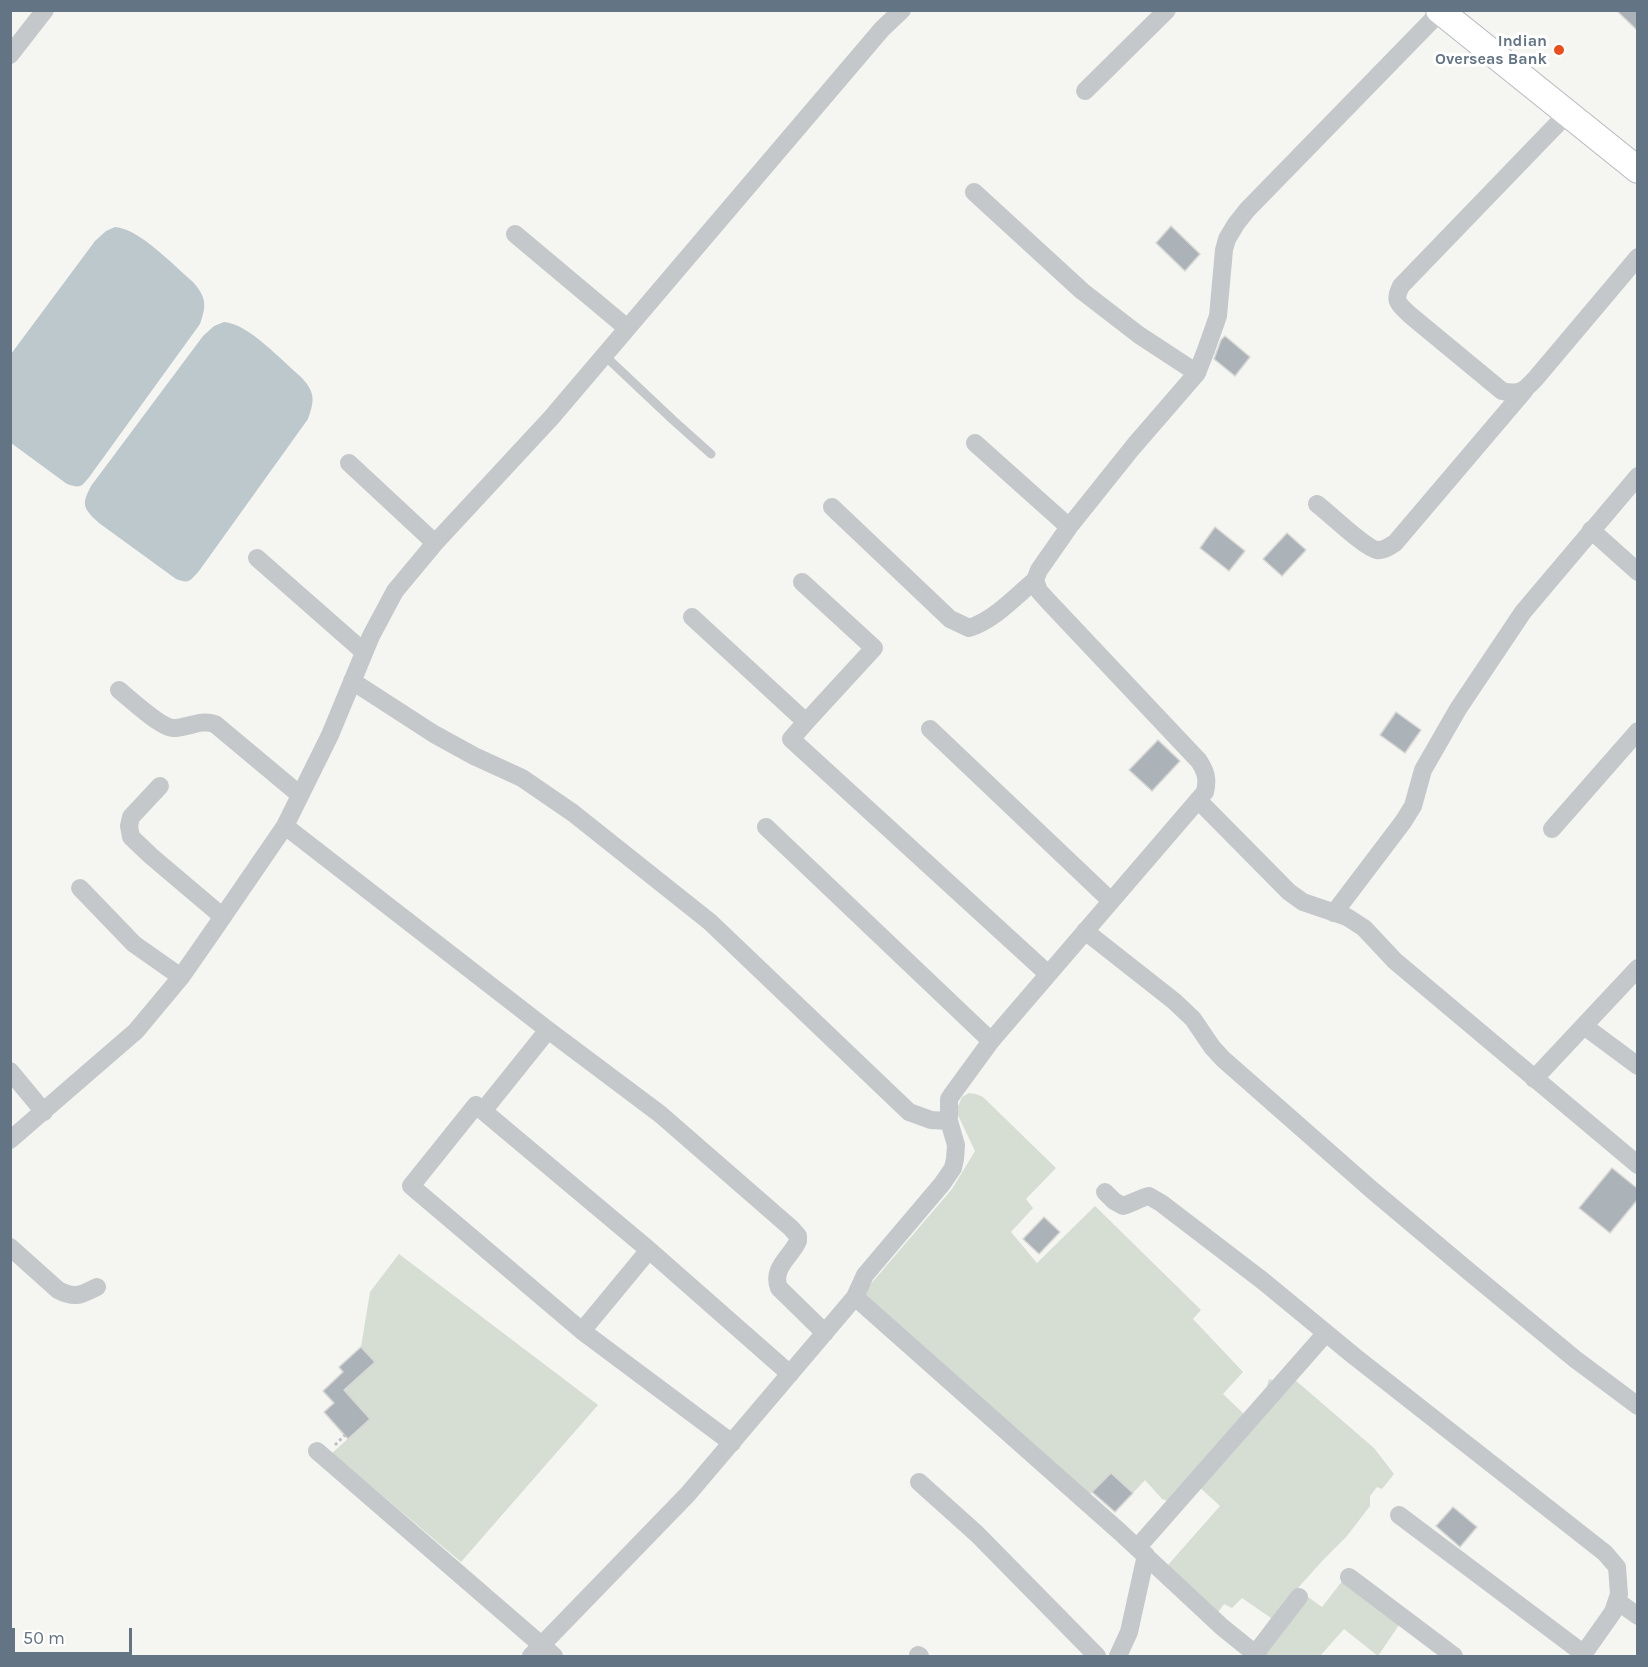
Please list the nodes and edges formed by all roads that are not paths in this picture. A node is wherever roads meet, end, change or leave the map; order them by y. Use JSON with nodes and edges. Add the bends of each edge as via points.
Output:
{"nodes":[{"id":1,"x":45,"y":10,"type":"edge"},
{"id":2,"x":902,"y":10,"type":"edge"},
{"id":3,"x":1167,"y":10,"type":"edge"},
{"id":4,"x":1441,"y":11,"type":"edge"},
{"id":5,"x":10,"y":55,"type":"edge"},
{"id":6,"x":1085,"y":91,"type":"dead end"},
{"id":7,"x":1567,"y":114,"type":"junction"},
{"id":8,"x":1638,"y":170,"type":"edge"},
{"id":9,"x":974,"y":192,"type":"dead end"},
{"id":10,"x":515,"y":234,"type":"dead end"},
{"id":11,"x":1638,"y":257,"type":"edge"},
{"id":12,"x":627,"y":328,"type":"junction"},
{"id":13,"x":604,"y":355,"type":"junction"},
{"id":14,"x":1197,"y":373,"type":"junction"},
{"id":15,"x":1525,"y":390,"type":"junction"},
{"id":16,"x":975,"y":443,"type":"dead end"},
{"id":17,"x":711,"y":454,"type":"dead end"},
{"id":18,"x":349,"y":463,"type":"dead end"},
{"id":19,"x":1638,"y":476,"type":"edge"},
{"id":20,"x":1317,"y":504,"type":"dead end"},
{"id":21,"x":832,"y":507,"type":"dead end"},
{"id":22,"x":1069,"y":527,"type":"junction"},
{"id":23,"x":1591,"y":530,"type":"junction"},
{"id":24,"x":435,"y":543,"type":"junction"},
{"id":25,"x":257,"y":558,"type":"dead end"},
{"id":26,"x":1638,"y":572,"type":"edge"},
{"id":27,"x":1035,"y":580,"type":"junction"},
{"id":28,"x":802,"y":582,"type":"dead end"},
{"id":29,"x":692,"y":617,"type":"dead end"},
{"id":30,"x":364,"y":652,"type":"junction"},
{"id":31,"x":352,"y":681,"type":"junction"},
{"id":32,"x":119,"y":690,"type":"dead end"},
{"id":33,"x":806,"y":722,"type":"junction"},
{"id":34,"x":930,"y":729,"type":"dead end"},
{"id":35,"x":1638,"y":731,"type":"edge"},
{"id":36,"x":160,"y":786,"type":"dead end"},
{"id":37,"x":300,"y":795,"type":"junction"},
{"id":38,"x":1198,"y":800,"type":"junction"},
{"id":39,"x":285,"y":826,"type":"junction"},
{"id":40,"x":766,"y":827,"type":"dead end"},
{"id":41,"x":1552,"y":829,"type":"dead end"},
{"id":42,"x":80,"y":888,"type":"dead end"},
{"id":43,"x":1111,"y":901,"type":"junction"},
{"id":44,"x":1334,"y":913,"type":"junction"},
{"id":45,"x":223,"y":917,"type":"junction"},
{"id":46,"x":1085,"y":931,"type":"junction"},
{"id":47,"x":1638,"y":968,"type":"edge"},
{"id":48,"x":1048,"y":974,"type":"junction"},
{"id":49,"x":181,"y":977,"type":"junction"},
{"id":50,"x":1584,"y":1026,"type":"junction"},
{"id":51,"x":548,"y":1030,"type":"junction"},
{"id":52,"x":991,"y":1041,"type":"junction"},
{"id":53,"x":1638,"y":1066,"type":"edge"},
{"id":54,"x":10,"y":1071,"type":"edge"},
{"id":55,"x":1534,"y":1079,"type":"junction"},
{"id":56,"x":483,"y":1110,"type":"junction"},
{"id":57,"x":44,"y":1112,"type":"junction"},
{"id":58,"x":949,"y":1120,"type":"junction"},
{"id":59,"x":10,"y":1140,"type":"edge"},
{"id":60,"x":1638,"y":1165,"type":"edge"},
{"id":61,"x":1105,"y":1192,"type":"dead end"},
{"id":62,"x":10,"y":1247,"type":"edge"},
{"id":63,"x":650,"y":1250,"type":"junction"},
{"id":64,"x":97,"y":1287,"type":"dead end"},
{"id":65,"x":855,"y":1297,"type":"junction"},
{"id":66,"x":582,"y":1331,"type":"junction"},
{"id":67,"x":825,"y":1333,"type":"junction"},
{"id":68,"x":1326,"y":1334,"type":"junction"},
{"id":69,"x":790,"y":1374,"type":"junction"},
{"id":70,"x":1638,"y":1406,"type":"edge"},
{"id":71,"x":732,"y":1443,"type":"junction"},
{"id":72,"x":317,"y":1451,"type":"dead end"},
{"id":73,"x":919,"y":1482,"type":"dead end"},
{"id":74,"x":1399,"y":1515,"type":"dead end"},
{"id":75,"x":1142,"y":1552,"type":"junction"},
{"id":76,"x":1348,"y":1577,"type":"dead end"},
{"id":77,"x":1299,"y":1597,"type":"dead end"},
{"id":78,"x":1617,"y":1601,"type":"junction"},
{"id":79,"x":1638,"y":1616,"type":"edge"},
{"id":80,"x":543,"y":1653,"type":"edge"},
{"id":81,"x":1257,"y":1655,"type":"edge"},
{"id":82,"x":1583,"y":1655,"type":"edge"},
{"id":83,"x":1097,"y":1656,"type":"edge"},
{"id":84,"x":1118,"y":1656,"type":"edge"},
{"id":85,"x":1454,"y":1656,"type":"edge"}],
"edges":[{"from":1,"to":5,"type":"street"},
{"from":2,"to":12,"type":"street"},
{"from":3,"to":6,"type":"street"},
{"from":4,"to":7,"type":"main road"},
{"from":4,"to":14,"type":"street","via":[[1236,224],[1224,250],[1218,316]]},
{"from":7,"to":8,"type":"main road"},
{"from":7,"to":15,"type":"street","via":[[1396,295],[1410,315],[1502,391],[1514,394]]},
{"from":9,"to":14,"type":"street","via":[[1082,291]]},
{"from":10,"to":12,"type":"street"},
{"from":11,"to":15,"type":"street"},
{"from":12,"to":13,"type":"street"},
{"from":13,"to":17,"type":"lane"},
{"from":13,"to":24,"type":"street"},
{"from":14,"to":22,"type":"street"},
{"from":15,"to":20,"type":"street","via":[[1387,548],[1377,550],[1366,545]]},
{"from":16,"to":22,"type":"street"},
{"from":18,"to":24,"type":"street"},
{"from":19,"to":23,"type":"street"},
{"from":21,"to":27,"type":"street","via":[[950,619],[969,628],[988,619]]},
{"from":22,"to":27,"type":"street"},
{"from":23,"to":26,"type":"street"},
{"from":23,"to":44,"type":"street","via":[[1523,612],[1458,708],[1423,770],[1413,806]]},
{"from":24,"to":30,"type":"street","via":[[395,591]]},
{"from":25,"to":30,"type":"street"},
{"from":27,"to":38,"type":"street","via":[[1048,602],[1199,760],[1207,782]]},
{"from":28,"to":33,"type":"street","via":[[874,648]]},
{"from":29,"to":33,"type":"street"},
{"from":30,"to":31,"type":"street"},
{"from":31,"to":37,"type":"street"},
{"from":31,"to":58,"type":"street","via":[[434,734],[522,778],[573,813],[710,922],[909,1112]]},
{"from":32,"to":37,"type":"street","via":[[170,728],[207,721],[215,724]]},
{"from":33,"to":48,"type":"street","via":[[791,739]]},
{"from":34,"to":43,"type":"street"},
{"from":35,"to":41,"type":"street"},
{"from":36,"to":45,"type":"street","via":[[131,818],[131,837]]},
{"from":37,"to":39,"type":"street"},
{"from":38,"to":43,"type":"street"},
{"from":38,"to":44,"type":"street","via":[[1289,892],[1303,902]]},
{"from":39,"to":45,"type":"street"},
{"from":39,"to":51,"type":"street"},
{"from":40,"to":52,"type":"street"},
{"from":42,"to":49,"type":"street","via":[[134,944]]},
{"from":43,"to":46,"type":"street"},
{"from":44,"to":55,"type":"street","via":[[1364,928],[1395,961]]},
{"from":45,"to":49,"type":"street"},
{"from":46,"to":48,"type":"street"},
{"from":46,"to":70,"type":"street","via":[[1193,1019],[1223,1059],[1372,1190],[1575,1359]]},
{"from":47,"to":50,"type":"street"},
{"from":48,"to":52,"type":"street"},
{"from":49,"to":57,"type":"street","via":[[136,1031]]},
{"from":50,"to":53,"type":"street"},
{"from":50,"to":55,"type":"street"},
{"from":51,"to":56,"type":"street"},
{"from":51,"to":67,"type":"street","via":[[660,1114],[791,1228],[798,1241],[778,1269],[777,1282]]},
{"from":52,"to":58,"type":"street","via":[[949,1100]]},
{"from":54,"to":57,"type":"street"},
{"from":55,"to":60,"type":"street"},
{"from":56,"to":63,"type":"street"},
{"from":56,"to":66,"type":"street","via":[[476,1105],[411,1186]]},
{"from":57,"to":59,"type":"street"},
{"from":58,"to":65,"type":"street","via":[[956,1145],[953,1168],[865,1275]]},
{"from":61,"to":68,"type":"street","via":[[1124,1206],[1149,1196],[1161,1203]]},
{"from":62,"to":64,"type":"street","via":[[62,1293],[79,1296]]},
{"from":63,"to":66,"type":"street"},
{"from":63,"to":69,"type":"street"},
{"from":65,"to":67,"type":"street"},
{"from":65,"to":75,"type":"street"},
{"from":66,"to":71,"type":"street"},
{"from":67,"to":69,"type":"street"},
{"from":68,"to":75,"type":"street"},
{"from":68,"to":78,"type":"street","via":[[1605,1553],[1617,1567]]},
{"from":69,"to":71,"type":"street"},
{"from":71,"to":80,"type":"street"},
{"from":72,"to":80,"type":"street"},
{"from":73,"to":83,"type":"street","via":[[977,1534]]},
{"from":74,"to":82,"type":"street"},
{"from":75,"to":81,"type":"street","via":[[1221,1627]]},
{"from":75,"to":84,"type":"street","via":[[1129,1632]]},
{"from":76,"to":85,"type":"street"},
{"from":77,"to":81,"type":"street"},
{"from":78,"to":79,"type":"street"},
{"from":78,"to":82,"type":"street"}]}
